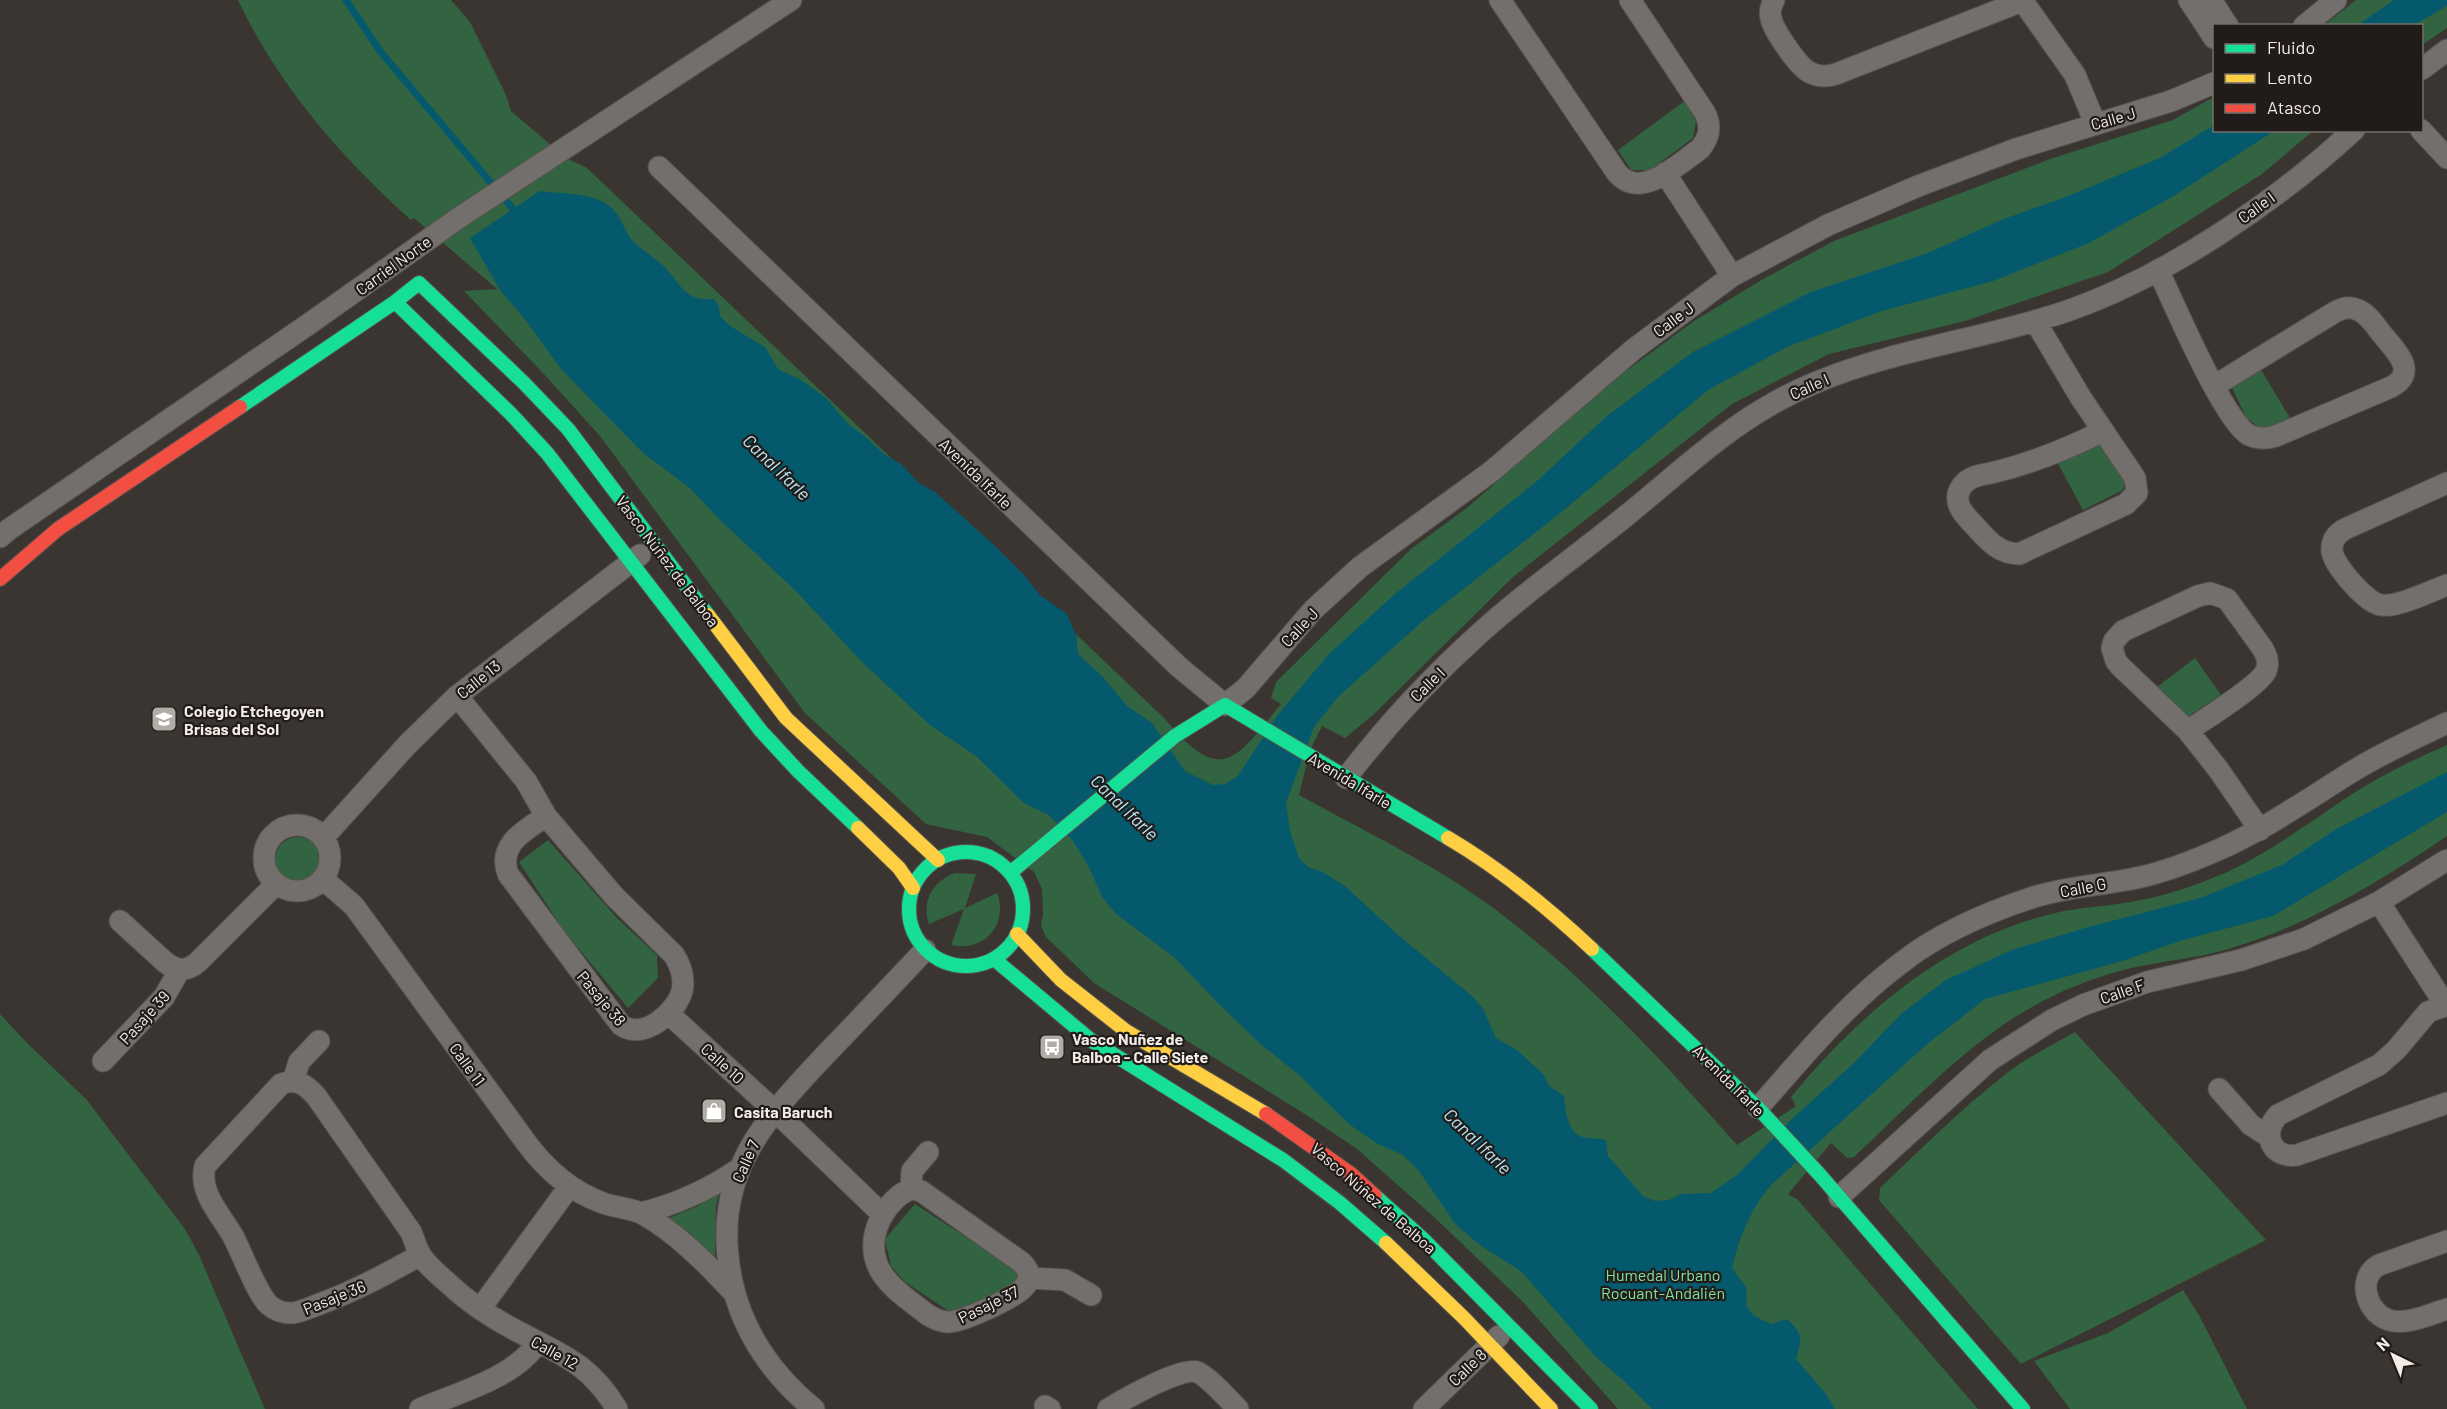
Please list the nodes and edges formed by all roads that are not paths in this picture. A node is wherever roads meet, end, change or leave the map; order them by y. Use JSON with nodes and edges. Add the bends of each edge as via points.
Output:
{"nodes":[{"id":1,"x":791,"y":0,"type":"edge"},
{"id":2,"x":1500,"y":0,"type":"edge"},
{"id":3,"x":1630,"y":0,"type":"edge"},
{"id":4,"x":1774,"y":0,"type":"edge"},
{"id":5,"x":2189,"y":0,"type":"edge"},
{"id":6,"x":2211,"y":0,"type":"edge"},
{"id":7,"x":2336,"y":0,"type":"edge"},
{"id":8,"x":2022,"y":1,"type":"edge"},
{"id":9,"x":2227,"y":24,"type":"edge"},
{"id":10,"x":2306,"y":24,"type":"edge"},
{"id":11,"x":2213,"y":36,"type":"edge"},
{"id":12,"x":2447,"y":50,"type":"edge"},
{"id":13,"x":2423,"y":68,"type":"edge"},
{"id":14,"x":2213,"y":83,"type":"edge"},
{"id":15,"x":2095,"y":123,"type":"junction"},
{"id":16,"x":2351,"y":132,"type":"edge"},
{"id":17,"x":2423,"y":132,"type":"edge"},
{"id":18,"x":2447,"y":158,"type":"edge"},
{"id":19,"x":658,"y":167,"type":"dead end"},
{"id":20,"x":1665,"y":173,"type":"junction"},
{"id":21,"x":396,"y":263,"type":"junction"},
{"id":22,"x":2158,"y":270,"type":"junction"},
{"id":23,"x":1732,"y":276,"type":"junction"},
{"id":24,"x":419,"y":283,"type":"junction"},
{"id":25,"x":395,"y":302,"type":"junction"},
{"id":26,"x":2035,"y":321,"type":"junction"},
{"id":27,"x":2214,"y":386,"type":"junction"},
{"id":28,"x":2103,"y":431,"type":"junction"},
{"id":29,"x":2447,"y":483,"type":"edge"},
{"id":30,"x":0,"y":537,"type":"edge"},
{"id":31,"x":655,"y":544,"type":"junction"},
{"id":32,"x":632,"y":562,"type":"junction"},
{"id":33,"x":0,"y":579,"type":"edge"},
{"id":34,"x":2447,"y":585,"type":"edge"},
{"id":35,"x":457,"y":696,"type":"junction"},
{"id":36,"x":1225,"y":705,"type":"junction"},
{"id":37,"x":2447,"y":723,"type":"edge"},
{"id":38,"x":2188,"y":731,"type":"junction"},
{"id":39,"x":1346,"y":778,"type":"junction"},
{"id":40,"x":546,"y":816,"type":"junction"},
{"id":41,"x":2260,"y":830,"type":"junction"},
{"id":42,"x":323,"y":838,"type":"junction"},
{"id":43,"x":938,"y":860,"type":"junction"},
{"id":44,"x":2447,"y":860,"type":"edge"},
{"id":45,"x":1010,"y":873,"type":"junction"},
{"id":46,"x":323,"y":879,"type":"junction"},
{"id":47,"x":276,"y":884,"type":"junction"},
{"id":48,"x":913,"y":888,"type":"junction"},
{"id":49,"x":2379,"y":902,"type":"junction"},
{"id":50,"x":120,"y":921,"type":"dead end"},
{"id":51,"x":1017,"y":934,"type":"junction"},
{"id":52,"x":926,"y":950,"type":"junction"},
{"id":53,"x":994,"y":959,"type":"junction"},
{"id":54,"x":180,"y":969,"type":"junction"},
{"id":55,"x":2446,"y":1005,"type":"edge"},
{"id":56,"x":668,"y":1013,"type":"junction"},
{"id":57,"x":319,"y":1041,"type":"dead end"},
{"id":58,"x":103,"y":1061,"type":"dead end"},
{"id":59,"x":293,"y":1081,"type":"junction"},
{"id":60,"x":2219,"y":1089,"type":"dead end"},
{"id":61,"x":2447,"y":1103,"type":"edge"},
{"id":62,"x":775,"y":1111,"type":"junction"},
{"id":63,"x":1764,"y":1115,"type":"junction"},
{"id":64,"x":2268,"y":1136,"type":"junction"},
{"id":65,"x":928,"y":1152,"type":"dead end"},
{"id":66,"x":739,"y":1168,"type":"junction"},
{"id":67,"x":569,"y":1187,"type":"junction"},
{"id":68,"x":912,"y":1189,"type":"junction"},
{"id":69,"x":1839,"y":1197,"type":"junction"},
{"id":70,"x":641,"y":1213,"type":"junction"},
{"id":71,"x":882,"y":1214,"type":"junction"},
{"id":72,"x":2447,"y":1241,"type":"edge"},
{"id":73,"x":420,"y":1255,"type":"junction"},
{"id":74,"x":1029,"y":1278,"type":"junction"},
{"id":75,"x":734,"y":1293,"type":"junction"},
{"id":76,"x":1092,"y":1294,"type":"dead end"},
{"id":77,"x":480,"y":1309,"type":"junction"},
{"id":78,"x":2447,"y":1310,"type":"edge"},
{"id":79,"x":1510,"y":1325,"type":"junction"},
{"id":80,"x":538,"y":1342,"type":"junction"},
{"id":81,"x":1489,"y":1346,"type":"junction"},
{"id":82,"x":420,"y":1409,"type":"edge"},
{"id":83,"x":617,"y":1409,"type":"edge"},
{"id":84,"x":814,"y":1409,"type":"edge"},
{"id":85,"x":1108,"y":1409,"type":"edge"},
{"id":86,"x":1238,"y":1409,"type":"edge"},
{"id":87,"x":1424,"y":1409,"type":"edge"},
{"id":88,"x":1551,"y":1409,"type":"edge"},
{"id":89,"x":1591,"y":1409,"type":"edge"},
{"id":90,"x":2023,"y":1409,"type":"edge"}],
"edges":[{"from":1,"to":21,"type":"street","name":"Carriel Norte"},
{"from":2,"to":20,"type":"street","via":[[1621,178],[1644,184]]},
{"from":3,"to":20,"type":"street","via":[[1709,126],[1706,142],[1700,149]]},
{"from":4,"to":8,"type":"street","via":[[1770,12],[1774,28],[1799,65],[1822,77]]},
{"from":5,"to":11,"type":"street"},
{"from":6,"to":9,"type":"street"},
{"from":7,"to":10,"type":"street"},
{"from":8,"to":15,"type":"street","via":[[2075,75]]},
{"from":12,"to":13,"type":"street"},
{"from":14,"to":15,"type":"street","name":"Calle J","via":[[2171,101]]},
{"from":15,"to":23,"type":"street","name":"Calle J","via":[[1909,190],[1828,225]]},
{"from":16,"to":22,"type":"street","name":"Calle I","via":[[2253,210]]},
{"from":17,"to":18,"type":"street"},
{"from":19,"to":36,"type":"street","name":"Avenida Ifarle","via":[[1179,667]]},
{"from":20,"to":23,"type":"street"},
{"from":21,"to":24,"type":"street","name":"Vasco Núñez de Balboa"},
{"from":21,"to":30,"type":"street","name":"Carriel Norte"},
{"from":22,"to":26,"type":"street","name":"Calle I","via":[[2100,298]]},
{"from":22,"to":27,"type":"street"},
{"from":23,"to":36,"type":"street","name":"Calle J","via":[[1634,349],[1492,471],[1360,567],[1313,610],[1240,695]]},
{"from":24,"to":25,"type":"street","name":"Carriel Norte"},
{"from":24,"to":31,"type":"street","name":"Vasco Núñez de Balboa","via":[[568,429]]},
{"from":25,"to":32,"type":"street","name":"Vasco Núñez de Balboa","via":[[529,433]]},
{"from":25,"to":33,"type":"street","name":"Carriel Norte","via":[[58,529]]},
{"from":26,"to":28,"type":"street"},
{"from":26,"to":39,"type":"street","name":"Calle I","via":[[1852,368],[1748,417],[1696,455],[1481,632],[1405,706]]},
{"from":27,"to":27,"type":"street","via":[[2243,430],[2263,439],[2391,387],[2401,380],[2404,368],[2400,356],[2368,317],[2346,308]]},
{"from":28,"to":28,"type":"street","via":[[2135,478],[2137,493],[2131,501],[2019,554],[1997,549],[1960,509],[1958,494],[1972,478],[2035,460]]},
{"from":29,"to":34,"type":"street","via":[[2339,532],[2332,548],[2336,561],[2361,594],[2377,605],[2393,605]]},
{"from":31,"to":32,"type":"street","name":"Calle 13"},
{"from":31,"to":43,"type":"street","name":"Vasco Núñez de Balboa","via":[[786,718]]},
{"from":32,"to":35,"type":"street","name":"Calle 13"},
{"from":32,"to":48,"type":"street","name":"Vasco Núñez de Balboa","via":[[761,731],[899,868]]},
{"from":35,"to":40,"type":"street","name":"Pasaje 38","via":[[526,782]]},
{"from":35,"to":42,"type":"street","name":"Calle 13"},
{"from":36,"to":39,"type":"street","name":"Avenida Ifarle"},
{"from":36,"to":45,"type":"street","via":[[1175,736]]},
{"from":37,"to":41,"type":"street","name":"Calle G","via":[[2360,767]]},
{"from":38,"to":38,"type":"street","via":[[2258,681],[2268,667],[2263,649],[2231,604],[2216,594],[2198,596],[2123,631],[2112,648],[2116,661]]},
{"from":38,"to":41,"type":"street"},
{"from":39,"to":63,"type":"street","name":"Avenida Ifarle","via":[[1489,864],[1550,910]]},
{"from":40,"to":56,"type":"street","name":"Pasaje 38","via":[[614,896],[679,963],[682,991]]},
{"from":40,"to":56,"type":"street","name":"Pasaje 38","via":[[509,847],[505,861],[508,874],[621,1025],[643,1030]]},
{"from":41,"to":63,"type":"street","name":"Calle G","via":[[2171,869],[2036,897],[1938,939],[1902,962],[1830,1026]]},
{"from":42,"to":46,"type":"street","via":[[330,863]]},
{"from":42,"to":47,"type":"street","via":[[298,826],[287,827],[271,838],[264,857],[269,876]]},
{"from":43,"to":45,"type":"street","via":[[957,853],[976,853],[995,860]]},
{"from":43,"to":48,"type":"street","via":[[923,872]]},
{"from":44,"to":49,"type":"street","name":"Calle F"},
{"from":45,"to":51,"type":"street","via":[[1022,898],[1023,916]]},
{"from":46,"to":47,"type":"street","via":[[300,891]]},
{"from":46,"to":67,"type":"street","name":"Calle 11","via":[[354,906],[537,1158]]},
{"from":47,"to":54,"type":"street","via":[[193,967]]},
{"from":48,"to":52,"type":"street","via":[[910,921]]},
{"from":49,"to":55,"type":"street"},
{"from":49,"to":69,"type":"street","name":"Calle F","via":[[2283,947],[2147,982],[2052,1020],[1990,1060]]},
{"from":50,"to":54,"type":"street","via":[[165,962]]},
{"from":51,"to":53,"type":"street"},
{"from":51,"to":79,"type":"street","name":"Vasco Núñez de Balboa","via":[[1061,980],[1126,1031],[1274,1118],[1326,1154],[1423,1239]]},
{"from":52,"to":53,"type":"street","via":[[941,961],[958,966],[977,966]]},
{"from":52,"to":62,"type":"street","name":"Calle 7"},
{"from":53,"to":81,"type":"street","name":"Vasco Núñez de Balboa","via":[[1106,1050],[1308,1178],[1394,1252]]},
{"from":54,"to":58,"type":"street","name":"Pasaje 39","via":[[164,997]]},
{"from":55,"to":64,"type":"street","via":[[2427,1012],[2379,1065],[2278,1115]]},
{"from":56,"to":62,"type":"street","name":"Calle 10"},
{"from":57,"to":59,"type":"street","via":[[299,1062]]},
{"from":59,"to":73,"type":"street","via":[[316,1096],[411,1232]]},
{"from":59,"to":73,"type":"street","name":"Pasaje 36","via":[[276,1089],[209,1159],[202,1175],[206,1191],[267,1303],[278,1311],[298,1312],[362,1286]]},
{"from":60,"to":64,"type":"street","via":[[2258,1131]]},
{"from":61,"to":64,"type":"street","via":[[2297,1155],[2275,1150]]},
{"from":62,"to":66,"type":"street","name":"Calle 7","via":[[748,1148]]},
{"from":62,"to":71,"type":"street","name":"Calle 10"},
{"from":63,"to":69,"type":"street","name":"Avenida Ifarle"},
{"from":65,"to":68,"type":"street","via":[[912,1171]]},
{"from":66,"to":70,"type":"street","name":"Calle 11","via":[[690,1198]]},
{"from":66,"to":75,"type":"street","name":"Calle 7","via":[[727,1231]]},
{"from":67,"to":70,"type":"street","name":"Calle 11","via":[[603,1203]]},
{"from":67,"to":77,"type":"street"},
{"from":68,"to":71,"type":"street"},
{"from":68,"to":74,"type":"street","name":"Pasaje 37","via":[[921,1191],[1021,1262]]},
{"from":69,"to":90,"type":"street","name":"Avenida Ifarle"},
{"from":70,"to":75,"type":"street","name":"Calle 11","via":[[693,1251]]},
{"from":71,"to":74,"type":"street","name":"Pasaje 37","via":[[874,1245],[882,1275],[896,1291],[937,1320],[964,1319],[1018,1293]]},
{"from":72,"to":78,"type":"street","via":[[2379,1265],[2370,1272],[2365,1285],[2374,1310],[2393,1322]]},
{"from":73,"to":77,"type":"street","name":"Calle 12"},
{"from":74,"to":76,"type":"street","name":"Pasaje 37","via":[[1065,1280]]},
{"from":75,"to":84,"type":"street","name":"Calle 7","via":[[754,1342],[789,1387]]},
{"from":77,"to":80,"type":"street","name":"Calle 12"},
{"from":79,"to":81,"type":"street","name":"Calle 8"},
{"from":79,"to":89,"type":"street","name":"Vasco Núñez de Balboa"},
{"from":80,"to":82,"type":"street","via":[[513,1368]]},
{"from":80,"to":83,"type":"street","name":"Calle 12","via":[[583,1368]]},
{"from":81,"to":87,"type":"street","name":"Calle 8"},
{"from":81,"to":88,"type":"street","name":"Vasco Núñez de Balboa"},
{"from":85,"to":86,"type":"street","via":[[1177,1374],[1192,1371],[1201,1374]]}]}
